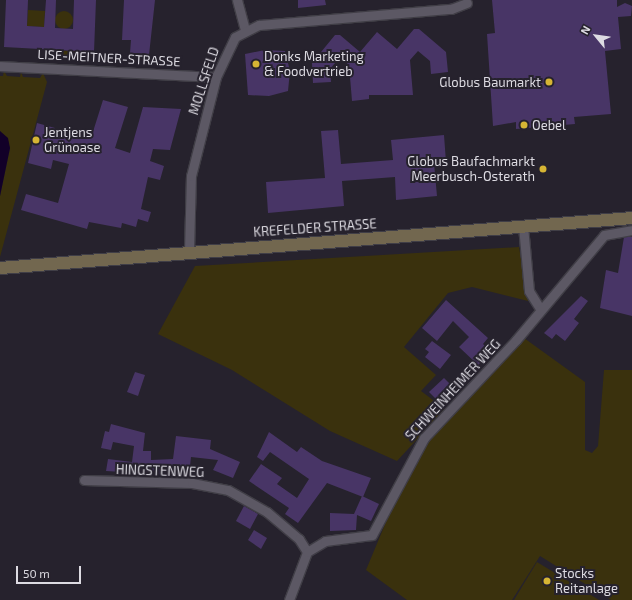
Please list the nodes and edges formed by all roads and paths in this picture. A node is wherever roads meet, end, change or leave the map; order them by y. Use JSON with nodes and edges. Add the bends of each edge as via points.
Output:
{"nodes":[{"id":1,"x":237,"y":0,"type":"edge"},
{"id":2,"x":467,"y":3,"type":"dead end"},
{"id":3,"x":245,"y":29,"type":"junction"},
{"id":4,"x":0,"y":66,"type":"edge"},
{"id":5,"x":216,"y":77,"type":"junction"},
{"id":6,"x":632,"y":218,"type":"edge"},
{"id":7,"x":523,"y":226,"type":"junction"},
{"id":8,"x":632,"y":230,"type":"edge"},
{"id":9,"x":189,"y":251,"type":"junction"},
{"id":10,"x":0,"y":268,"type":"edge"},
{"id":11,"x":541,"y":310,"type":"junction"},
{"id":12,"x":84,"y":480,"type":"dead end"},
{"id":13,"x":307,"y":552,"type":"junction"},
{"id":14,"x":289,"y":600,"type":"edge"}],
"edges":[{"from":1,"to":3,"type":"street"},
{"from":2,"to":3,"type":"street","via":[[451,9]]},
{"from":3,"to":5,"type":"street","name":"MOLLSFELD","via":[[226,48]]},
{"from":4,"to":5,"type":"street","name":"LISE-MEITNER-STRASSE"},
{"from":5,"to":9,"type":"street","name":"MOLLSFELD","via":[[191,176]]},
{"from":6,"to":7,"type":"main road","name":"KREFELDER STRASSE"},
{"from":7,"to":9,"type":"main road","name":"KREFELDER STRASSE"},
{"from":7,"to":11,"type":"street","via":[[529,291]]},
{"from":8,"to":11,"type":"street","name":"SCHWEINHEIMER WEG","via":[[604,235]]},
{"from":9,"to":10,"type":"main road","name":"KREFELDER STRASSE"},
{"from":11,"to":13,"type":"street","name":"SCHWEINHEIMER WEG","via":[[424,438],[372,535],[325,542]]},
{"from":12,"to":13,"type":"street","name":"HINGSTENWEG","via":[[192,483],[228,490],[267,512],[299,540]]},
{"from":13,"to":14,"type":"street"}]}
